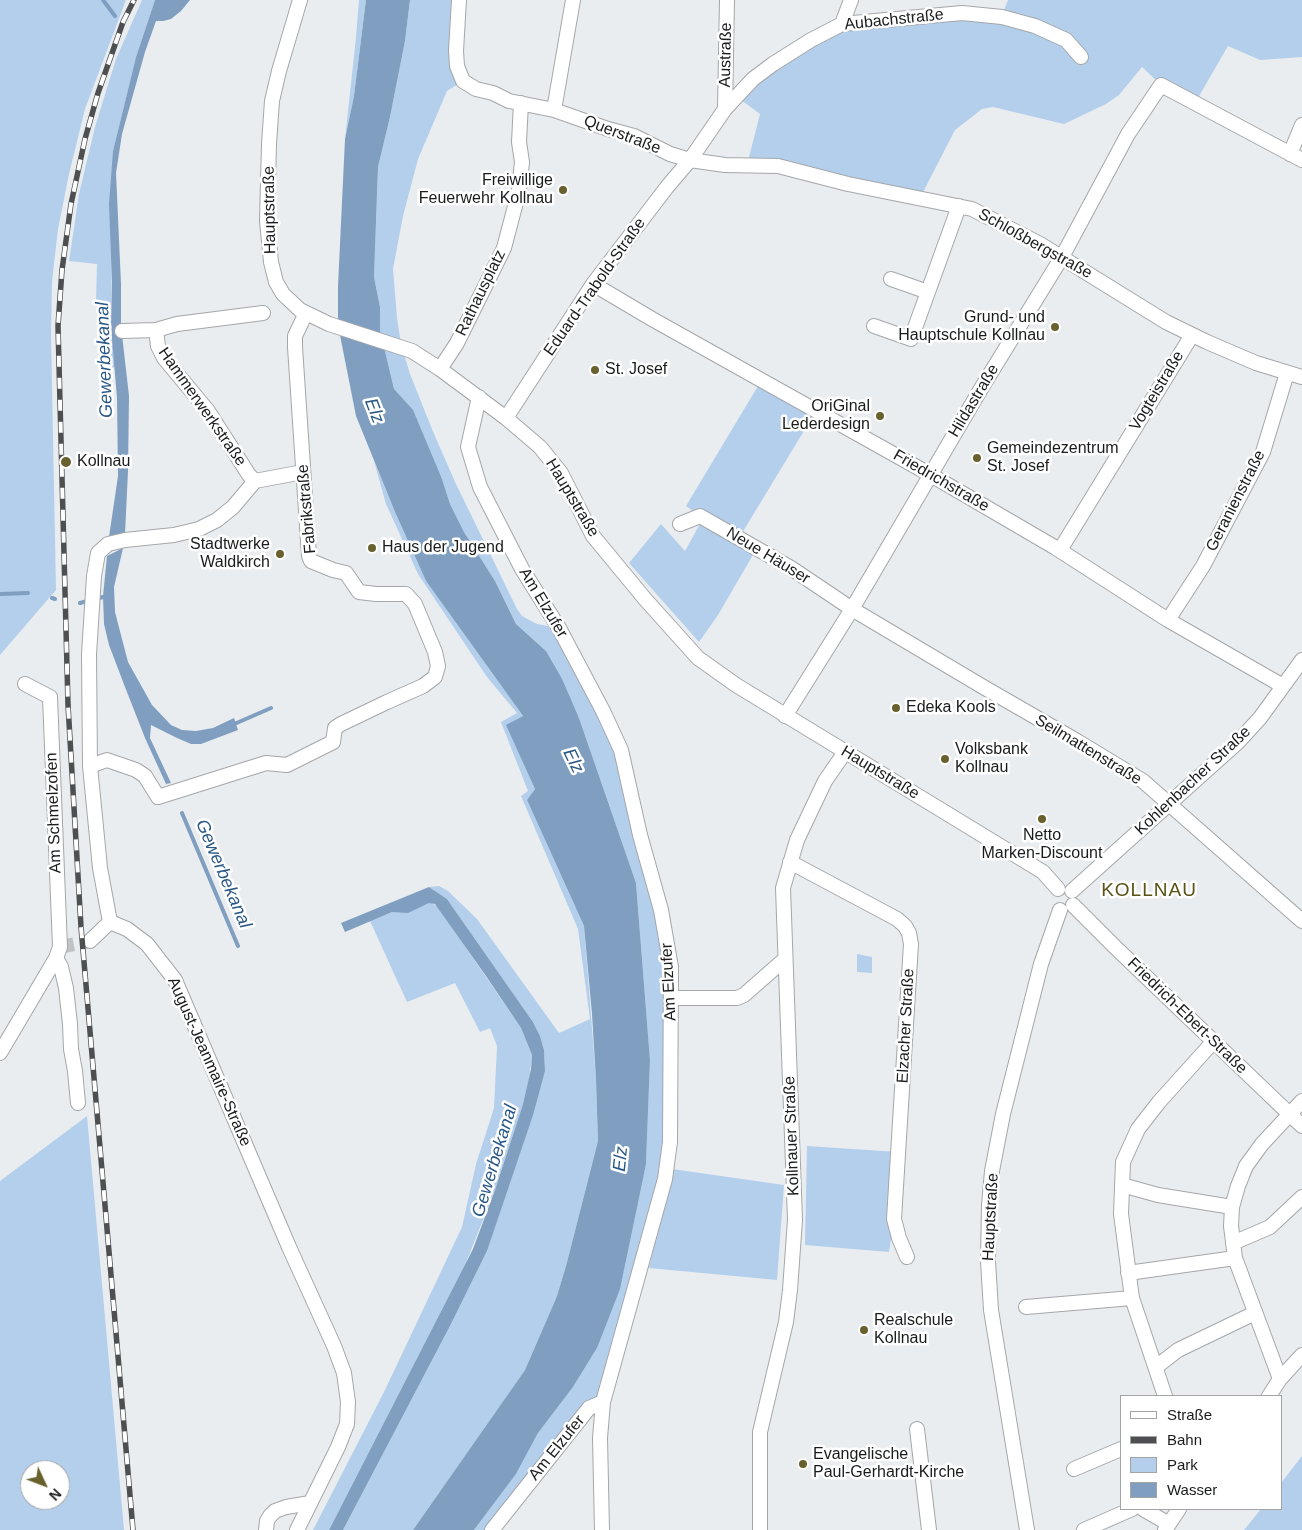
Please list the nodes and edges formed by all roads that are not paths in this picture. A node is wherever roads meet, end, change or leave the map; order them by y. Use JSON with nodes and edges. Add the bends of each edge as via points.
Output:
{"nodes":[{"id":1,"x":300,"y":0,"type":"edge"},
{"id":2,"x":460,"y":0,"type":"edge"},
{"id":3,"x":574,"y":0,"type":"edge"},
{"id":4,"x":727,"y":0,"type":"edge"},
{"id":5,"x":850,"y":0,"type":"edge"},
{"id":6,"x":842,"y":24,"type":"junction"},
{"id":7,"x":1081,"y":57,"type":"dead end"},
{"id":8,"x":521,"y":103,"type":"junction"},
{"id":9,"x":725,"y":109,"type":"junction"},
{"id":10,"x":554,"y":110,"type":"junction"},
{"id":11,"x":1302,"y":125,"type":"edge"},
{"id":12,"x":1296,"y":157,"type":"edge"},
{"id":13,"x":690,"y":160,"type":"junction"},
{"id":14,"x":960,"y":206,"type":"junction"},
{"id":15,"x":1062,"y":257,"type":"junction"},
{"id":16,"x":891,"y":279,"type":"dead end"},
{"id":17,"x":593,"y":284,"type":"junction"},
{"id":18,"x":928,"y":292,"type":"junction"},
{"id":19,"x":263,"y":313,"type":"dead end"},
{"id":20,"x":306,"y":313,"type":"junction"},
{"id":21,"x":874,"y":326,"type":"dead end"},
{"id":22,"x":122,"y":330,"type":"dead end"},
{"id":23,"x":156,"y":330,"type":"junction"},
{"id":24,"x":1192,"y":335,"type":"junction"},
{"id":25,"x":440,"y":369,"type":"junction"},
{"id":26,"x":1287,"y":373,"type":"junction"},
{"id":27,"x":1302,"y":377,"type":"edge"},
{"id":28,"x":479,"y":397,"type":"junction"},
{"id":29,"x":506,"y":418,"type":"junction"},
{"id":30,"x":303,"y":472,"type":"junction"},
{"id":31,"x":931,"y":475,"type":"junction"},
{"id":32,"x":255,"y":481,"type":"junction"},
{"id":33,"x":680,"y":524,"type":"dead end"},
{"id":34,"x":1060,"y":550,"type":"junction"},
{"id":35,"x":852,"y":610,"type":"junction"},
{"id":36,"x":1168,"y":620,"type":"junction"},
{"id":37,"x":1302,"y":660,"type":"edge"},
{"id":38,"x":24,"y":684,"type":"dead end"},
{"id":39,"x":1283,"y":686,"type":"junction"},
{"id":40,"x":785,"y":716,"type":"junction"},
{"id":41,"x":844,"y":752,"type":"junction"},
{"id":42,"x":90,"y":766,"type":"junction"},
{"id":43,"x":1170,"y":804,"type":"junction"},
{"id":44,"x":790,"y":862,"type":"junction"},
{"id":45,"x":1058,"y":889,"type":"junction"},
{"id":46,"x":1072,"y":891,"type":"junction"},
{"id":47,"x":1073,"y":905,"type":"junction"},
{"id":48,"x":1060,"y":910,"type":"junction"},
{"id":49,"x":1302,"y":921,"type":"edge"},
{"id":50,"x":110,"y":922,"type":"junction"},
{"id":51,"x":90,"y":941,"type":"tunnel mouth"},
{"id":52,"x":56,"y":958,"type":"junction"},
{"id":53,"x":785,"y":959,"type":"junction"},
{"id":54,"x":671,"y":998,"type":"junction"},
{"id":55,"x":1213,"y":1042,"type":"junction"},
{"id":56,"x":0,"y":1053,"type":"edge"},
{"id":57,"x":1302,"y":1101,"type":"edge"},
{"id":58,"x":78,"y":1103,"type":"dead end"},
{"id":59,"x":1290,"y":1114,"type":"junction"},
{"id":60,"x":1302,"y":1126,"type":"edge"},
{"id":61,"x":1122,"y":1185,"type":"junction"},
{"id":62,"x":1302,"y":1198,"type":"edge"},
{"id":63,"x":1232,"y":1207,"type":"junction"},
{"id":64,"x":1232,"y":1243,"type":"junction"},
{"id":65,"x":907,"y":1257,"type":"dead end"},
{"id":66,"x":1236,"y":1258,"type":"junction"},
{"id":67,"x":1128,"y":1273,"type":"junction"},
{"id":68,"x":1132,"y":1298,"type":"junction"},
{"id":69,"x":1026,"y":1306,"type":"dead end"},
{"id":70,"x":1256,"y":1313,"type":"junction"},
{"id":71,"x":1302,"y":1355,"type":"edge"},
{"id":72,"x":1156,"y":1367,"type":"junction"},
{"id":73,"x":1280,"y":1379,"type":"junction"},
{"id":74,"x":1165,"y":1395,"type":"edge"},
{"id":75,"x":1269,"y":1395,"type":"edge"},
{"id":76,"x":603,"y":1402,"type":"junction"},
{"id":77,"x":917,"y":1429,"type":"dead end"},
{"id":78,"x":1120,"y":1449,"type":"edge"},
{"id":79,"x":1074,"y":1469,"type":"dead end"},
{"id":80,"x":310,"y":1503,"type":"junction"},
{"id":81,"x":1130,"y":1510,"type":"edge"},
{"id":82,"x":1144,"y":1510,"type":"edge"},
{"id":83,"x":1178,"y":1510,"type":"edge"},
{"id":84,"x":1167,"y":1527,"type":"edge"},
{"id":85,"x":266,"y":1530,"type":"edge"},
{"id":86,"x":297,"y":1530,"type":"edge"},
{"id":87,"x":492,"y":1530,"type":"edge"},
{"id":88,"x":602,"y":1530,"type":"edge"},
{"id":89,"x":760,"y":1530,"type":"edge"},
{"id":90,"x":929,"y":1530,"type":"edge"},
{"id":91,"x":1027,"y":1530,"type":"edge"},
{"id":92,"x":1084,"y":1530,"type":"edge"}],
"edges":[{"from":1,"to":20,"type":"street","name":"Hauptstraße","via":[[272,101],[267,221],[276,282],[284,294]]},
{"from":2,"to":8,"type":"street","name":"Querstraße","via":[[456,51],[463,81],[476,89]]},
{"from":3,"to":10,"type":"street"},
{"from":4,"to":9,"type":"street","name":"Austraße"},
{"from":5,"to":6,"type":"street"},
{"from":6,"to":7,"type":"street","name":"Aubachstraße","via":[[962,13],[1002,17],[1035,26],[1066,40]]},
{"from":6,"to":9,"type":"street","name":"Aubachstraße","via":[[773,64]]},
{"from":8,"to":10,"type":"street","name":"Querstraße"},
{"from":8,"to":25,"type":"street","name":"Rathausplatz","via":[[519,191],[504,248],[457,343]]},
{"from":9,"to":13,"type":"street","name":"Aubachstraße"},
{"from":10,"to":13,"type":"street","name":"Querstraße","via":[[634,136]]},
{"from":11,"to":12,"type":"street"},
{"from":12,"to":15,"type":"street","name":"Hildastraße","via":[[1161,85],[1128,134]]},
{"from":13,"to":14,"type":"street","name":"Schloßbergstraße","via":[[725,165],[778,166],[848,184]]},
{"from":13,"to":17,"type":"street","name":"Eduard-Trabold-Straße"},
{"from":14,"to":15,"type":"street","name":"Schloßbergstraße","via":[[987,215]]},
{"from":14,"to":18,"type":"street"},
{"from":15,"to":24,"type":"street","name":"Schloßbergstraße"},
{"from":15,"to":31,"type":"street","name":"Hildastraße"},
{"from":16,"to":18,"type":"street"},
{"from":17,"to":29,"type":"street","name":"Eduard-Trabold-Straße"},
{"from":17,"to":31,"type":"street","name":"Friedrichstraße"},
{"from":18,"to":21,"type":"street","via":[[911,339]]},
{"from":19,"to":23,"type":"street","name":"Hammerwerkstraße","via":[[177,324]]},
{"from":20,"to":25,"type":"street","name":"Hauptstraße","via":[[412,351]]},
{"from":20,"to":30,"type":"street","name":"Fabrikstraße","via":[[295,336]]},
{"from":22,"to":23,"type":"street","name":"Hammerwerkstraße"},
{"from":23,"to":32,"type":"street","name":"Hammerwerkstraße","via":[[164,358],[208,411]]},
{"from":24,"to":26,"type":"street","name":"Schloßbergstraße"},
{"from":24,"to":34,"type":"street","name":"Vogteistraße"},
{"from":25,"to":28,"type":"street","name":"Hauptstraße"},
{"from":26,"to":27,"type":"street","name":"Schloßbergstraße"},
{"from":26,"to":36,"type":"street","name":"Geranienstraße","via":[[1263,452],[1203,566]]},
{"from":28,"to":29,"type":"street","name":"Hauptstraße"},
{"from":28,"to":54,"type":"street","name":"Am Elzufer","via":[[468,447],[480,487],[522,569],[559,628],[621,750],[661,910],[671,967]]},
{"from":29,"to":40,"type":"street","name":"Hauptstraße","via":[[540,447],[561,473],[593,536],[698,658]]},
{"from":30,"to":32,"type":"street"},
{"from":30,"to":42,"type":"street","name":"Fabrikstraße","via":[[311,561],[346,573],[358,592],[406,594],[414,604],[435,652],[438,666],[435,677],[423,686],[341,724],[335,728],[333,742],[288,765],[266,763],[158,797],[145,776],[136,770],[108,760]]},
{"from":31,"to":34,"type":"street","name":"Friedrichstraße"},
{"from":31,"to":35,"type":"street","name":"Hildastraße"},
{"from":32,"to":42,"type":"street","via":[[233,507],[199,529],[124,540],[108,544],[98,553],[89,654]]},
{"from":33,"to":35,"type":"street","name":"Neue Häuser","via":[[700,516],[791,568]]},
{"from":34,"to":36,"type":"street","name":"Friedrichstraße"},
{"from":35,"to":40,"type":"street","name":"Hildastraße"},
{"from":35,"to":43,"type":"street","name":"Seilmattenstraße","via":[[1118,766]]},
{"from":36,"to":39,"type":"street","name":"Friedrichstraße"},
{"from":37,"to":39,"type":"street","name":"Kohlenbacher Straße"},
{"from":38,"to":52,"type":"street","name":"Am Schmelzofen","via":[[50,697],[60,947]]},
{"from":39,"to":43,"type":"street","name":"Kohlenbacher Straße","via":[[1238,742]]},
{"from":40,"to":41,"type":"street","name":"Hauptstraße"},
{"from":41,"to":44,"type":"street","name":"Kollnauer Straße","via":[[825,781],[796,840]]},
{"from":41,"to":45,"type":"street","name":"Hauptstraße","via":[[1043,872]]},
{"from":42,"to":50,"type":"street","via":[[100,868]]},
{"from":43,"to":46,"type":"street","name":"Kohlenbacher Straße"},
{"from":43,"to":49,"type":"street","name":"Seilmattenstraße"},
{"from":44,"to":53,"type":"street","name":"Kollnauer Straße","via":[[783,888]]},
{"from":44,"to":65,"type":"street","name":"Elzacher Straße","via":[[897,919],[909,934],[911,944],[894,1219]]},
{"from":45,"to":46,"type":"street","via":[[1063,887]]},
{"from":45,"to":48,"type":"street","via":[[1052,900]]},
{"from":46,"to":47,"type":"street","via":[[1076,899]]},
{"from":47,"to":48,"type":"street"},
{"from":47,"to":55,"type":"street","name":"Friedrich-Ebert-Straße"},
{"from":48,"to":91,"type":"street","name":"Hauptstraße","via":[[1041,964],[1003,1114],[989,1205],[990,1310]]},
{"from":50,"to":51,"type":"street"},
{"from":50,"to":80,"type":"street","name":"August-Jeanmaire-Straße","via":[[127,929],[147,944],[175,980],[344,1373],[347,1424]]},
{"from":52,"to":56,"type":"street","name":"Am Schmelzofen"},
{"from":52,"to":58,"type":"street","name":"Am Schmelzofen","via":[[66,988]]},
{"from":53,"to":54,"type":"street","via":[[737,998]]},
{"from":53,"to":89,"type":"street","name":"Kollnauer Straße","via":[[795,1220],[786,1322],[760,1432]]},
{"from":54,"to":76,"type":"street","name":"Am Elzufer","via":[[670,1142],[666,1179]]},
{"from":55,"to":59,"type":"street","name":"Friedrich-Ebert-Straße"},
{"from":55,"to":61,"type":"street","via":[[1138,1129],[1123,1162]]},
{"from":57,"to":59,"type":"street"},
{"from":59,"to":60,"type":"street","name":"Friedrich-Ebert-Straße"},
{"from":59,"to":63,"type":"street","via":[[1246,1166]]},
{"from":61,"to":63,"type":"street","via":[[1158,1195]]},
{"from":61,"to":67,"type":"street","via":[[1121,1214]]},
{"from":62,"to":64,"type":"street","via":[[1270,1227]]},
{"from":63,"to":64,"type":"street"},
{"from":64,"to":66,"type":"street"},
{"from":66,"to":67,"type":"street"},
{"from":66,"to":70,"type":"street"},
{"from":67,"to":68,"type":"street"},
{"from":68,"to":69,"type":"street"},
{"from":68,"to":72,"type":"street"},
{"from":70,"to":72,"type":"street","via":[[1178,1350]]},
{"from":70,"to":73,"type":"street"},
{"from":71,"to":73,"type":"street"},
{"from":72,"to":74,"type":"street"},
{"from":73,"to":75,"type":"street"},
{"from":76,"to":87,"type":"street","name":"Am Elzufer","via":[[589,1408]]},
{"from":76,"to":88,"type":"street","via":[[600,1438]]},
{"from":77,"to":90,"type":"street"},
{"from":78,"to":79,"type":"street"},
{"from":80,"to":85,"type":"street","via":[[276,1511],[266,1521]]},
{"from":80,"to":86,"type":"street","name":"August-Jeanmaire-Straße"},
{"from":81,"to":92,"type":"street"},
{"from":82,"to":84,"type":"street"},
{"from":83,"to":84,"type":"street"}]}
